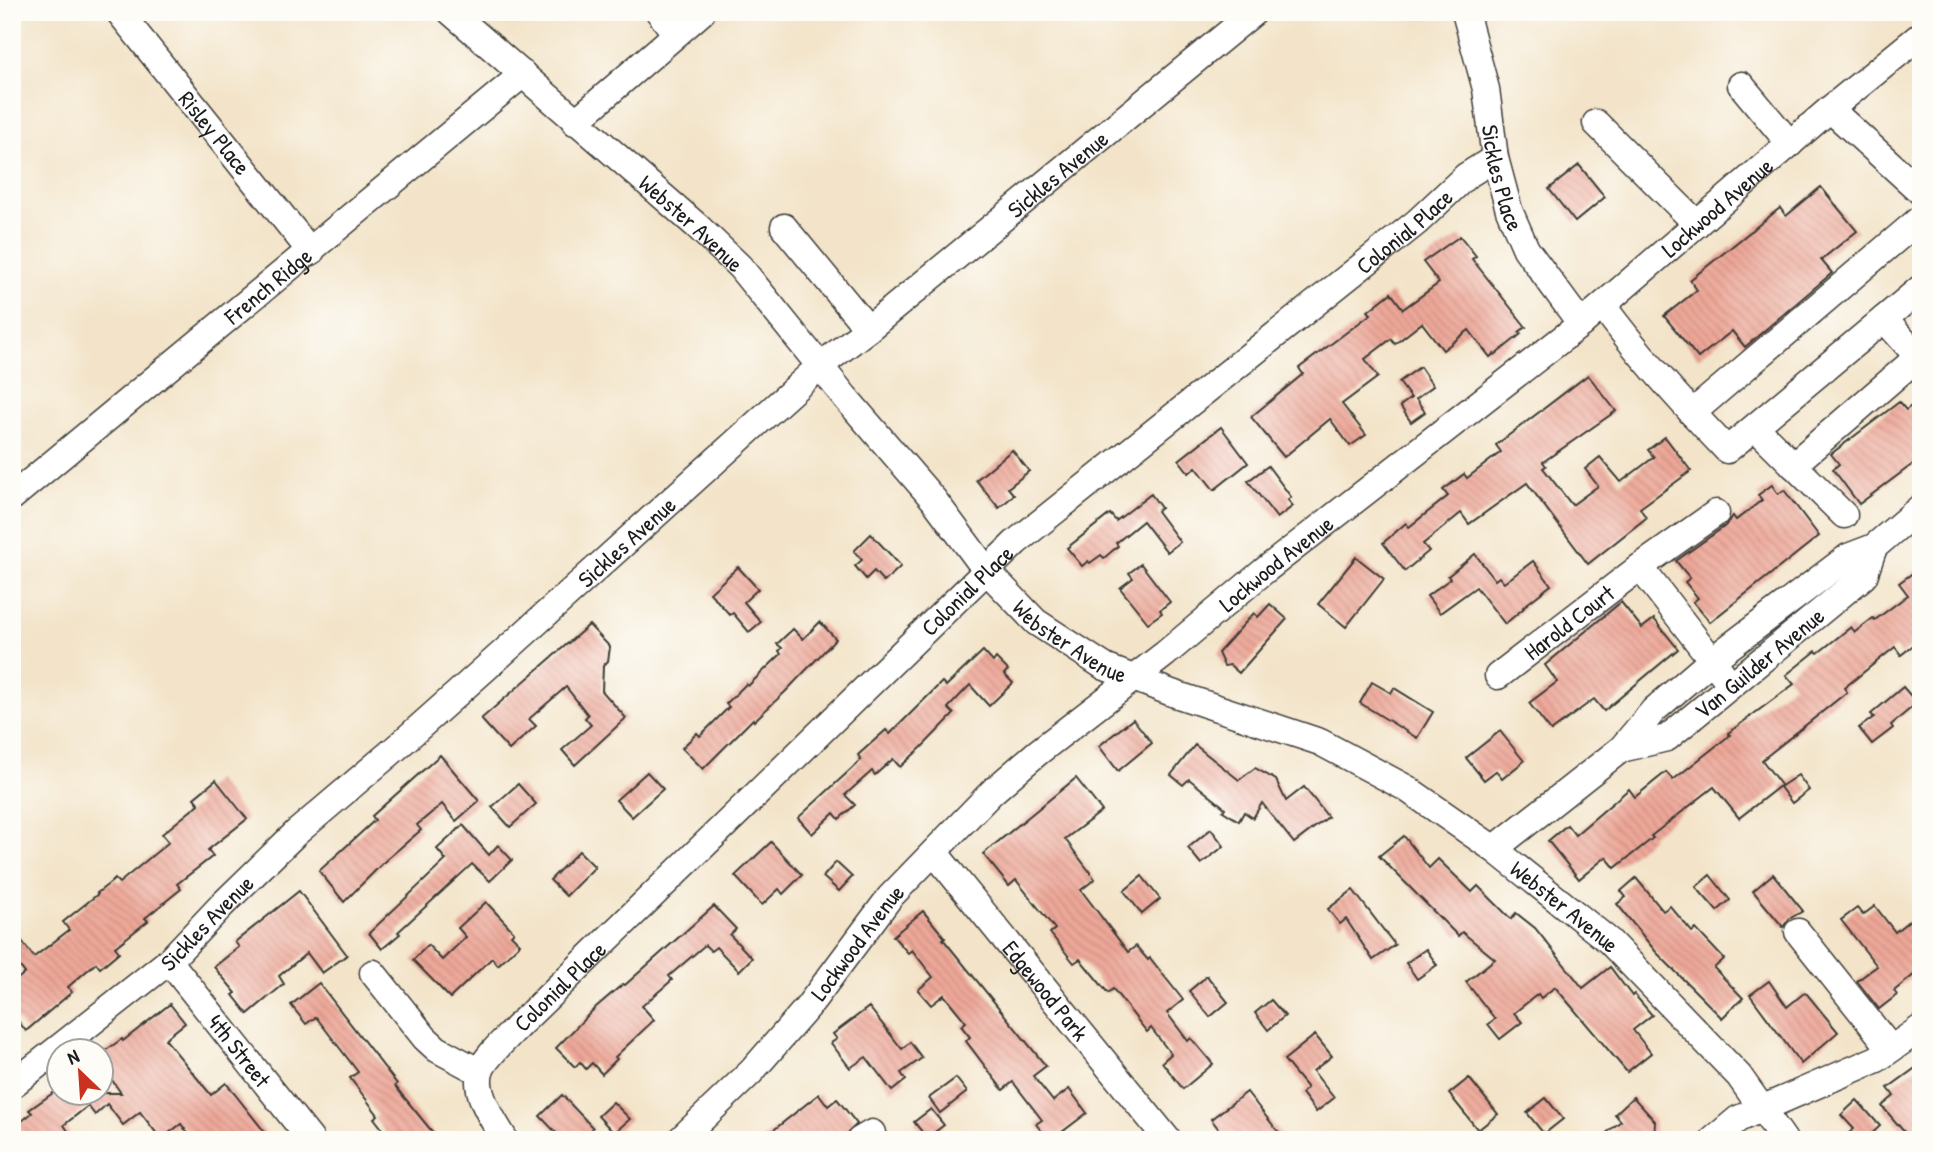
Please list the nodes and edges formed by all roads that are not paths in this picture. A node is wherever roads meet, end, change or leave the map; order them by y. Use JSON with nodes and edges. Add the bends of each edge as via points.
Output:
{"nodes":[{"id":1,"x":119,"y":12,"type":"edge"},
{"id":2,"x":451,"y":12,"type":"edge"},
{"id":3,"x":659,"y":12,"type":"edge"},
{"id":4,"x":702,"y":12,"type":"edge"},
{"id":5,"x":1254,"y":12,"type":"edge"},
{"id":6,"x":1465,"y":12,"type":"edge"},
{"id":7,"x":676,"y":34,"type":"junction"},
{"id":8,"x":1916,"y":48,"type":"edge"},
{"id":9,"x":523,"y":74,"type":"junction"},
{"id":10,"x":1741,"y":85,"type":"dead end"},
{"id":11,"x":1830,"y":108,"type":"junction"},
{"id":12,"x":575,"y":122,"type":"junction"},
{"id":13,"x":1596,"y":123,"type":"dead end"},
{"id":14,"x":1790,"y":144,"type":"junction"},
{"id":15,"x":1495,"y":158,"type":"junction"},
{"id":16,"x":1921,"y":192,"type":"edge"},
{"id":17,"x":1921,"y":218,"type":"edge"},
{"id":18,"x":1697,"y":224,"type":"junction"},
{"id":19,"x":784,"y":227,"type":"dead end"},
{"id":20,"x":311,"y":252,"type":"junction"},
{"id":21,"x":1921,"y":288,"type":"edge"},
{"id":22,"x":1603,"y":306,"type":"junction"},
{"id":23,"x":1884,"y":319,"type":"junction"},
{"id":24,"x":1581,"y":324,"type":"junction"},
{"id":25,"x":868,"y":329,"type":"junction"},
{"id":26,"x":1920,"y":358,"type":"edge"},
{"id":27,"x":820,"y":366,"type":"junction"},
{"id":28,"x":1692,"y":413,"type":"junction"},
{"id":29,"x":1756,"y":428,"type":"junction"},
{"id":30,"x":1793,"y":465,"type":"junction"},
{"id":31,"x":12,"y":497,"type":"edge"},
{"id":32,"x":1921,"y":507,"type":"edge"},
{"id":33,"x":1716,"y":513,"type":"dead end"},
{"id":34,"x":1844,"y":515,"type":"dead end"},
{"id":35,"x":1874,"y":547,"type":"junction"},
{"id":36,"x":1640,"y":567,"type":"junction"},
{"id":37,"x":986,"y":570,"type":"junction"},
{"id":38,"x":1712,"y":660,"type":"junction"},
{"id":39,"x":1499,"y":676,"type":"dead end"},
{"id":40,"x":1133,"y":678,"type":"junction"},
{"id":41,"x":1732,"y":685,"type":"junction"},
{"id":42,"x":1621,"y":749,"type":"junction"},
{"id":43,"x":1494,"y":849,"type":"junction"},
{"id":44,"x":934,"y":852,"type":"junction"},
{"id":45,"x":1798,"y":932,"type":"dead end"},
{"id":46,"x":169,"y":961,"type":"junction"},
{"id":47,"x":373,"y":973,"type":"dead end"},
{"id":48,"x":1921,"y":1028,"type":"edge"},
{"id":49,"x":1891,"y":1049,"type":"junction"},
{"id":50,"x":480,"y":1072,"type":"junction"},
{"id":51,"x":12,"y":1084,"type":"edge"},
{"id":52,"x":1762,"y":1109,"type":"junction"},
{"id":53,"x":689,"y":1137,"type":"edge"},
{"id":54,"x":1158,"y":1137,"type":"edge"},
{"id":55,"x":311,"y":1140,"type":"edge"},
{"id":56,"x":505,"y":1140,"type":"edge"},
{"id":57,"x":1713,"y":1140,"type":"edge"},
{"id":58,"x":1784,"y":1140,"type":"edge"}],
"edges":[{"from":1,"to":20,"type":"street","name":"Risley Place"},
{"from":2,"to":9,"type":"street","name":"Webster Avenue"},
{"from":3,"to":7,"type":"street"},
{"from":4,"to":7,"type":"street"},
{"from":5,"to":25,"type":"street","name":"Sickles Avenue"},
{"from":6,"to":15,"type":"street","name":"Sickles Place","via":[[1486,89]]},
{"from":7,"to":12,"type":"street"},
{"from":8,"to":11,"type":"street","name":"Lockwood Avenue"},
{"from":9,"to":12,"type":"street","name":"Webster Avenue"},
{"from":9,"to":20,"type":"street","name":"French Ridge"},
{"from":10,"to":14,"type":"street"},
{"from":11,"to":14,"type":"street","name":"Lockwood Avenue"},
{"from":11,"to":16,"type":"street"},
{"from":12,"to":27,"type":"street","name":"Webster Avenue","via":[[740,267]]},
{"from":13,"to":18,"type":"street"},
{"from":14,"to":18,"type":"street","name":"Lockwood Avenue"},
{"from":15,"to":24,"type":"street","name":"Sickles Place","via":[[1509,210],[1527,249]]},
{"from":15,"to":37,"type":"street","name":"Colonial Place","via":[[1466,176],[1417,222]]},
{"from":17,"to":28,"type":"street"},
{"from":18,"to":22,"type":"street","name":"Lockwood Avenue"},
{"from":19,"to":25,"type":"street"},
{"from":20,"to":31,"type":"street","name":"French Ridge"},
{"from":21,"to":23,"type":"street"},
{"from":22,"to":24,"type":"street","name":"Lockwood Avenue"},
{"from":22,"to":28,"type":"street"},
{"from":23,"to":26,"type":"street"},
{"from":23,"to":29,"type":"street"},
{"from":24,"to":40,"type":"street","name":"Lockwood Avenue"},
{"from":25,"to":27,"type":"street","name":"Sickles Avenue"},
{"from":26,"to":30,"type":"street"},
{"from":27,"to":37,"type":"street","name":"Webster Avenue","via":[[934,500]]},
{"from":27,"to":46,"type":"street","name":"Sickles Avenue","via":[[436,713],[296,833]]},
{"from":28,"to":29,"type":"street","via":[[1727,450]]},
{"from":29,"to":30,"type":"street"},
{"from":30,"to":34,"type":"street"},
{"from":32,"to":35,"type":"street","name":"Van Guilder Avenue"},
{"from":33,"to":36,"type":"street","name":"Harold Court"},
{"from":35,"to":38,"type":"street","name":"Van Guilder Avenue","via":[[1849,558]]},
{"from":35,"to":41,"type":"street","name":"Van Guilder Avenue","via":[[1864,576]]},
{"from":36,"to":38,"type":"street"},
{"from":36,"to":39,"type":"street","name":"Harold Court"},
{"from":37,"to":40,"type":"street","name":"Webster Avenue","via":[[1045,629],[1105,667]]},
{"from":37,"to":50,"type":"street","name":"Colonial Place","via":[[516,1028]]},
{"from":38,"to":41,"type":"street"},
{"from":38,"to":42,"type":"street","name":"Van Guilder Avenue","via":[[1654,710]]},
{"from":40,"to":43,"type":"street","name":"Webster Avenue","via":[[1320,742],[1406,788]]},
{"from":40,"to":44,"type":"street","name":"Lockwood Avenue","via":[[992,792]]},
{"from":41,"to":42,"type":"street","name":"Van Guilder Avenue","via":[[1667,738]]},
{"from":42,"to":43,"type":"street","name":"Van Guilder Avenue"},
{"from":43,"to":52,"type":"street","name":"Webster Avenue","via":[[1609,941],[1739,1076]]},
{"from":44,"to":53,"type":"street","name":"Lockwood Avenue","via":[[890,897],[807,1008]]},
{"from":44,"to":54,"type":"street","name":"Edgewood Park"},
{"from":45,"to":49,"type":"street"},
{"from":46,"to":51,"type":"street","name":"Sickles Avenue"},
{"from":46,"to":55,"type":"street","name":"4th Street"},
{"from":47,"to":50,"type":"street","via":[[425,1038]]},
{"from":48,"to":49,"type":"street"},
{"from":49,"to":52,"type":"street","via":[[1851,1072]]},
{"from":50,"to":56,"type":"street","via":[[481,1092]]},
{"from":52,"to":57,"type":"street","via":[[1738,1119]]},
{"from":52,"to":58,"type":"street","name":"Webster Avenue"}]}
